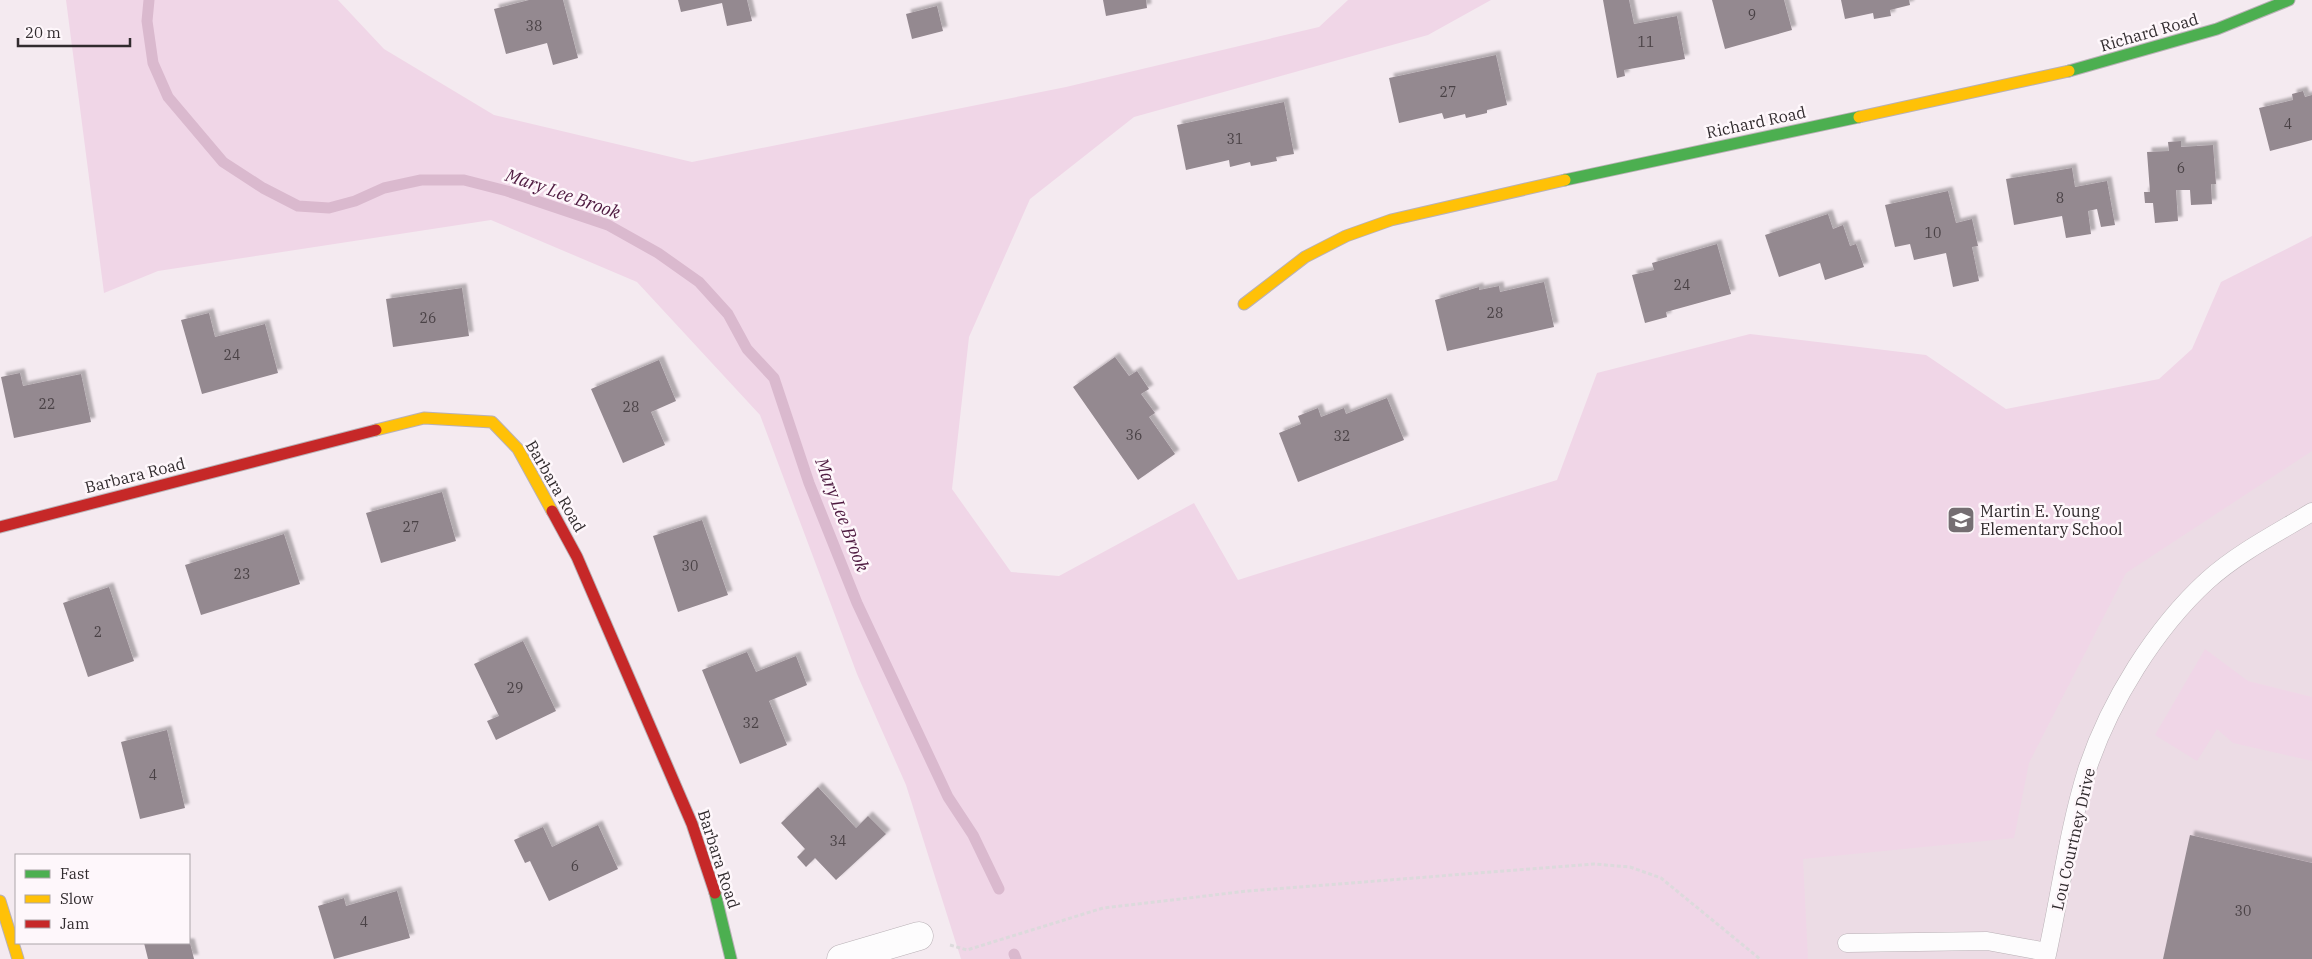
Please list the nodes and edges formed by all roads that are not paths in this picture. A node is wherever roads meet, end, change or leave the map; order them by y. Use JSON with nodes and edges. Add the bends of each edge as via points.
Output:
{"nodes":[{"id":1,"x":2289,"y":0,"type":"edge"},
{"id":2,"x":1244,"y":304,"type":"dead end"},
{"id":3,"x":2312,"y":512,"type":"edge"},
{"id":4,"x":0,"y":527,"type":"edge"},
{"id":5,"x":0,"y":901,"type":"edge"},
{"id":6,"x":919,"y":936,"type":"road end"},
{"id":7,"x":1847,"y":943,"type":"dead end"},
{"id":8,"x":2047,"y":956,"type":"edge"},
{"id":9,"x":18,"y":959,"type":"edge"},
{"id":10,"x":731,"y":959,"type":"edge"},
{"id":11,"x":842,"y":959,"type":"edge"}],
"edges":[{"from":1,"to":2,"type":"street","name":"Richard Road","via":[[2217,29],[2102,63],[1391,220],[1346,236],[1305,257]]},
{"from":3,"to":8,"type":"lane","name":"Lou Courtney Drive","via":[[2209,579],[2166,625],[2137,667],[2113,710],[2088,769],[2078,802]]},
{"from":4,"to":10,"type":"street","name":"Barbara Road","via":[[424,418],[492,422],[518,449],[577,557],[692,824],[712,880]]},
{"from":5,"to":9,"type":"street"},
{"from":6,"to":11,"type":"street"},
{"from":7,"to":8,"type":"lane","via":[[1988,941]]}]}
